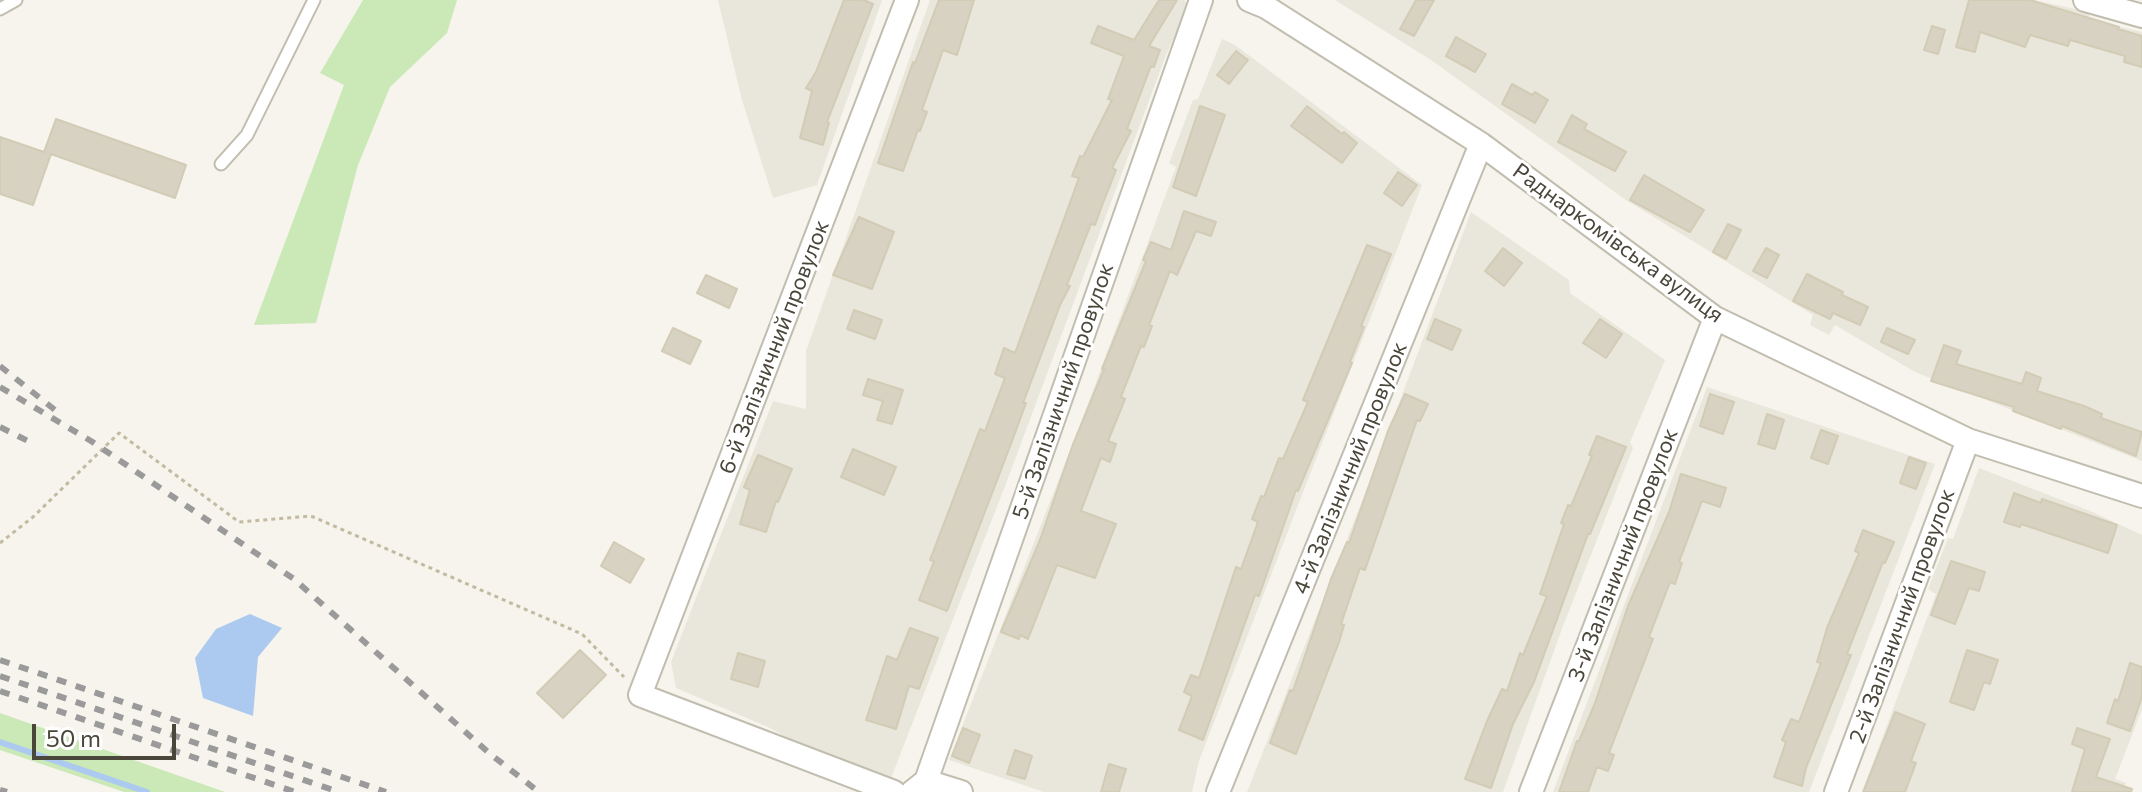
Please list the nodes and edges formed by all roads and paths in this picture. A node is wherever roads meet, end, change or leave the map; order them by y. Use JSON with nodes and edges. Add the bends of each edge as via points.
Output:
{"nodes":[{"id":1,"x":16,"y":0,"type":"edge"},
{"id":2,"x":314,"y":0,"type":"edge"},
{"id":3,"x":907,"y":0,"type":"edge"},
{"id":4,"x":1201,"y":0,"type":"edge"},
{"id":5,"x":1249,"y":0,"type":"edge"},
{"id":6,"x":2085,"y":0,"type":"edge"},
{"id":7,"x":0,"y":9,"type":"edge"},
{"id":8,"x":2142,"y":16,"type":"edge"},
{"id":9,"x":1481,"y":144,"type":"junction"},
{"id":10,"x":221,"y":164,"type":"dead end"},
{"id":11,"x":1715,"y":318,"type":"junction"},
{"id":12,"x":1968,"y":440,"type":"junction"},
{"id":13,"x":2142,"y":496,"type":"edge"},
{"id":14,"x":0,"y":543,"type":"edge"},
{"id":15,"x":640,"y":695,"type":"junction"},
{"id":16,"x":923,"y":788,"type":"edge"},
{"id":17,"x":894,"y":792,"type":"edge"},
{"id":18,"x":961,"y":792,"type":"edge"},
{"id":19,"x":1218,"y":792,"type":"edge"},
{"id":20,"x":1531,"y":792,"type":"edge"},
{"id":21,"x":1836,"y":792,"type":"edge"}],
"edges":[{"from":1,"to":7,"type":"lane"},
{"from":2,"to":10,"type":"lane","via":[[247,135]]},
{"from":3,"to":15,"type":"street","name":"6-й Залізничний провулок"},
{"from":4,"to":16,"type":"street","name":"5-й Залізничний провулок"},
{"from":5,"to":9,"type":"street","name":"Раднаркомівська вулиця"},
{"from":6,"to":8,"type":"street"},
{"from":9,"to":11,"type":"street","name":"Раднаркомівська вулиця"},
{"from":9,"to":19,"type":"street","name":"4-й Залізничний провулок"},
{"from":11,"to":12,"type":"street","name":"Раднаркомівська вулиця"},
{"from":11,"to":20,"type":"street","name":"3-й Залізничний провулок"},
{"from":12,"to":13,"type":"street","name":"Раднаркомівська вулиця"},
{"from":12,"to":21,"type":"street","name":"2-й Залізничний провулок"},
{"from":14,"to":15,"type":"path","via":[[119,433],[239,522],[311,516],[582,634]]},
{"from":15,"to":17,"type":"street"},
{"from":16,"to":18,"type":"street"}]}
